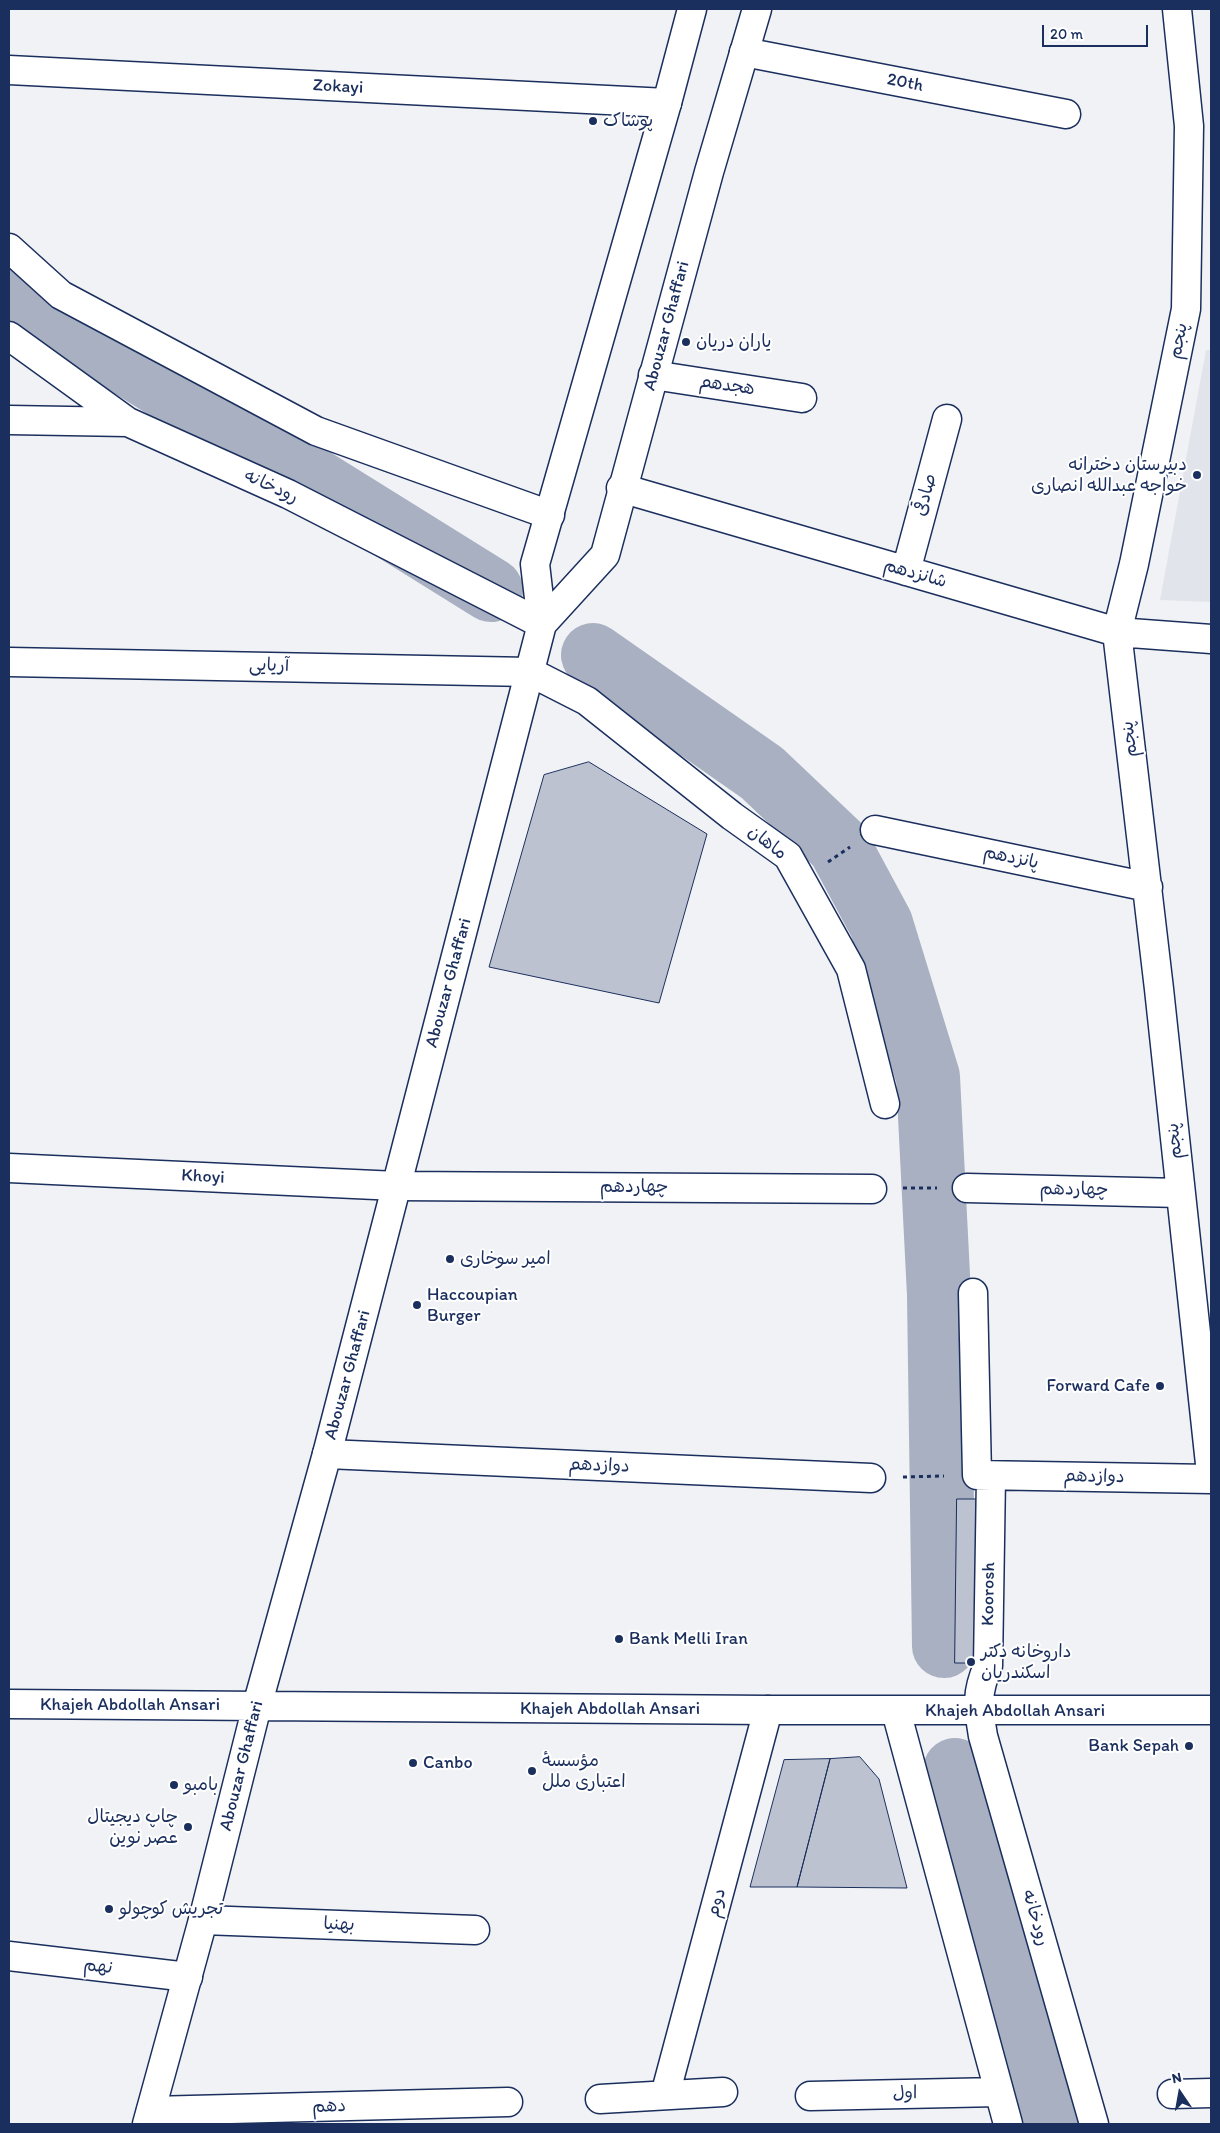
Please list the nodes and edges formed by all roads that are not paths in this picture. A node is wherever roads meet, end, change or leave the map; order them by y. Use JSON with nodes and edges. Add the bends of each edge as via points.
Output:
{"nodes":[{"id":1,"x":692,"y":9,"type":"edge"},
{"id":2,"x":757,"y":9,"type":"edge"},
{"id":3,"x":1177,"y":9,"type":"edge"},
{"id":4,"x":744,"y":52,"type":"junction"},
{"id":5,"x":9,"y":70,"type":"edge"},
{"id":6,"x":666,"y":103,"type":"junction"},
{"id":7,"x":1066,"y":114,"type":"dead end"},
{"id":8,"x":9,"y":248,"type":"edge"},
{"id":9,"x":9,"y":336,"type":"edge"},
{"id":10,"x":653,"y":375,"type":"junction"},
{"id":11,"x":802,"y":398,"type":"dead end"},
{"id":12,"x":947,"y":419,"type":"dead end"},
{"id":13,"x":9,"y":420,"type":"edge"},
{"id":14,"x":128,"y":422,"type":"junction"},
{"id":15,"x":621,"y":488,"type":"junction"},
{"id":16,"x":550,"y":514,"type":"junction"},
{"id":17,"x":906,"y":571,"type":"junction"},
{"id":18,"x":542,"y":624,"type":"junction"},
{"id":19,"x":1117,"y":632,"type":"junction"},
{"id":20,"x":1211,"y":639,"type":"edge"},
{"id":21,"x":9,"y":662,"type":"edge"},
{"id":22,"x":530,"y":672,"type":"junction"},
{"id":23,"x":875,"y":830,"type":"road end"},
{"id":24,"x":1148,"y":887,"type":"junction"},
{"id":25,"x":885,"y":1104,"type":"dead end"},
{"id":26,"x":9,"y":1168,"type":"edge"},
{"id":27,"x":397,"y":1186,"type":"junction"},
{"id":28,"x":968,"y":1188,"type":"road end"},
{"id":29,"x":872,"y":1189,"type":"road end"},
{"id":30,"x":1180,"y":1193,"type":"junction"},
{"id":31,"x":973,"y":1293,"type":"dead end"},
{"id":32,"x":327,"y":1454,"type":"junction"},
{"id":33,"x":1211,"y":1473,"type":"edge"},
{"id":34,"x":984,"y":1476,"type":"junction"},
{"id":35,"x":871,"y":1478,"type":"road end"},
{"id":36,"x":1211,"y":1479,"type":"edge"},
{"id":37,"x":9,"y":1704,"type":"edge"},
{"id":38,"x":258,"y":1706,"type":"junction"},
{"id":39,"x":768,"y":1710,"type":"junction"},
{"id":40,"x":1211,"y":1710,"type":"edge"},
{"id":41,"x":896,"y":1711,"type":"junction"},
{"id":42,"x":978,"y":1711,"type":"junction"},
{"id":43,"x":203,"y":1920,"type":"junction"},
{"id":44,"x":474,"y":1930,"type":"dead end"},
{"id":45,"x":9,"y":1956,"type":"edge"},
{"id":46,"x":188,"y":1977,"type":"junction"},
{"id":47,"x":724,"y":2092,"type":"dead end"},
{"id":48,"x":999,"y":2092,"type":"junction"},
{"id":49,"x":1211,"y":2093,"type":"edge"},
{"id":50,"x":1172,"y":2094,"type":"dead end"},
{"id":51,"x":665,"y":2095,"type":"junction"},
{"id":52,"x":810,"y":2096,"type":"dead end"},
{"id":53,"x":600,"y":2098,"type":"dead end"},
{"id":54,"x":508,"y":2102,"type":"dead end"},
{"id":55,"x":149,"y":2118,"type":"edge"},
{"id":56,"x":1008,"y":2124,"type":"edge"},
{"id":57,"x":1094,"y":2124,"type":"edge"}],
"edges":[{"from":1,"to":6,"type":"street","name":"Abouzar Ghaffari"},
{"from":2,"to":4,"type":"street","name":"Abouzar Ghaffari"},
{"from":3,"to":19,"type":"street","name":"پنجم","via":[[1189,126],[1186,309]]},
{"from":4,"to":7,"type":"street","name":"20th"},
{"from":4,"to":10,"type":"street","name":"Abouzar Ghaffari"},
{"from":5,"to":6,"type":"street","name":"Zokayi"},
{"from":6,"to":16,"type":"street","name":"Abouzar Ghaffari"},
{"from":8,"to":16,"type":"street","via":[[61,295],[316,431]]},
{"from":9,"to":14,"type":"street","name":"رودخانه"},
{"from":10,"to":11,"type":"street","name":"هجدهم"},
{"from":10,"to":15,"type":"street","name":"Abouzar Ghaffari"},
{"from":12,"to":17,"type":"street","name":"صادقی"},
{"from":13,"to":14,"type":"street"},
{"from":14,"to":18,"type":"street","name":"رودخانه","via":[[288,494]]},
{"from":15,"to":17,"type":"street","name":"شانزدهم"},
{"from":15,"to":18,"type":"street","name":"Abouzar Ghaffari","via":[[604,555]]},
{"from":16,"to":18,"type":"street","name":"Abouzar Ghaffari","via":[[535,564]]},
{"from":17,"to":19,"type":"street","name":"شانزدهم"},
{"from":18,"to":22,"type":"street","name":"Abouzar Ghaffari"},
{"from":19,"to":20,"type":"street","name":"شانزدهم"},
{"from":19,"to":24,"type":"street","name":"پنجم"},
{"from":21,"to":22,"type":"street","name":"آریایی"},
{"from":22,"to":25,"type":"street","name":"ماهان","via":[[587,701],[732,816],[788,856],[851,969]]},
{"from":22,"to":27,"type":"street","name":"Abouzar Ghaffari"},
{"from":23,"to":24,"type":"street","name":"پانزدهم"},
{"from":24,"to":30,"type":"street","name":"پنجم"},
{"from":26,"to":27,"type":"street","name":"Khoyi"},
{"from":27,"to":29,"type":"street","name":"چهاردهم"},
{"from":27,"to":32,"type":"street","name":"Abouzar Ghaffari"},
{"from":28,"to":30,"type":"street","name":"چهاردهم"},
{"from":30,"to":33,"type":"street","name":"پنجم"},
{"from":31,"to":34,"type":"street","name":"Koorosh"},
{"from":32,"to":35,"type":"street","name":"دوازدهم"},
{"from":32,"to":38,"type":"street","name":"Abouzar Ghaffari"},
{"from":34,"to":36,"type":"street","name":"دوازدهم"},
{"from":34,"to":42,"type":"street","name":"Koorosh","via":[[988,1666],[980,1685]]},
{"from":37,"to":38,"type":"street","name":"Khajeh Abdollah Ansari"},
{"from":38,"to":39,"type":"street","name":"Khajeh Abdollah Ansari"},
{"from":38,"to":43,"type":"street","name":"Abouzar Ghaffari"},
{"from":39,"to":41,"type":"street","name":"Khajeh Abdollah Ansari"},
{"from":39,"to":51,"type":"street","name":"دوم"},
{"from":40,"to":42,"type":"street","name":"Khajeh Abdollah Ansari"},
{"from":41,"to":42,"type":"street","name":"Khajeh Abdollah Ansari"},
{"from":41,"to":48,"type":"street"},
{"from":42,"to":57,"type":"street","name":"رودخانه","via":[[982,1736]]},
{"from":43,"to":44,"type":"street","name":"بهنیا"},
{"from":43,"to":46,"type":"street","name":"Abouzar Ghaffari"},
{"from":45,"to":46,"type":"street","name":"نهم"},
{"from":46,"to":55,"type":"street","name":"Abouzar Ghaffari"},
{"from":47,"to":51,"type":"street"},
{"from":48,"to":52,"type":"street","name":"اول"},
{"from":48,"to":56,"type":"street"},
{"from":49,"to":50,"type":"street"},
{"from":51,"to":53,"type":"street"},
{"from":54,"to":55,"type":"street","name":"دهم"}]}
